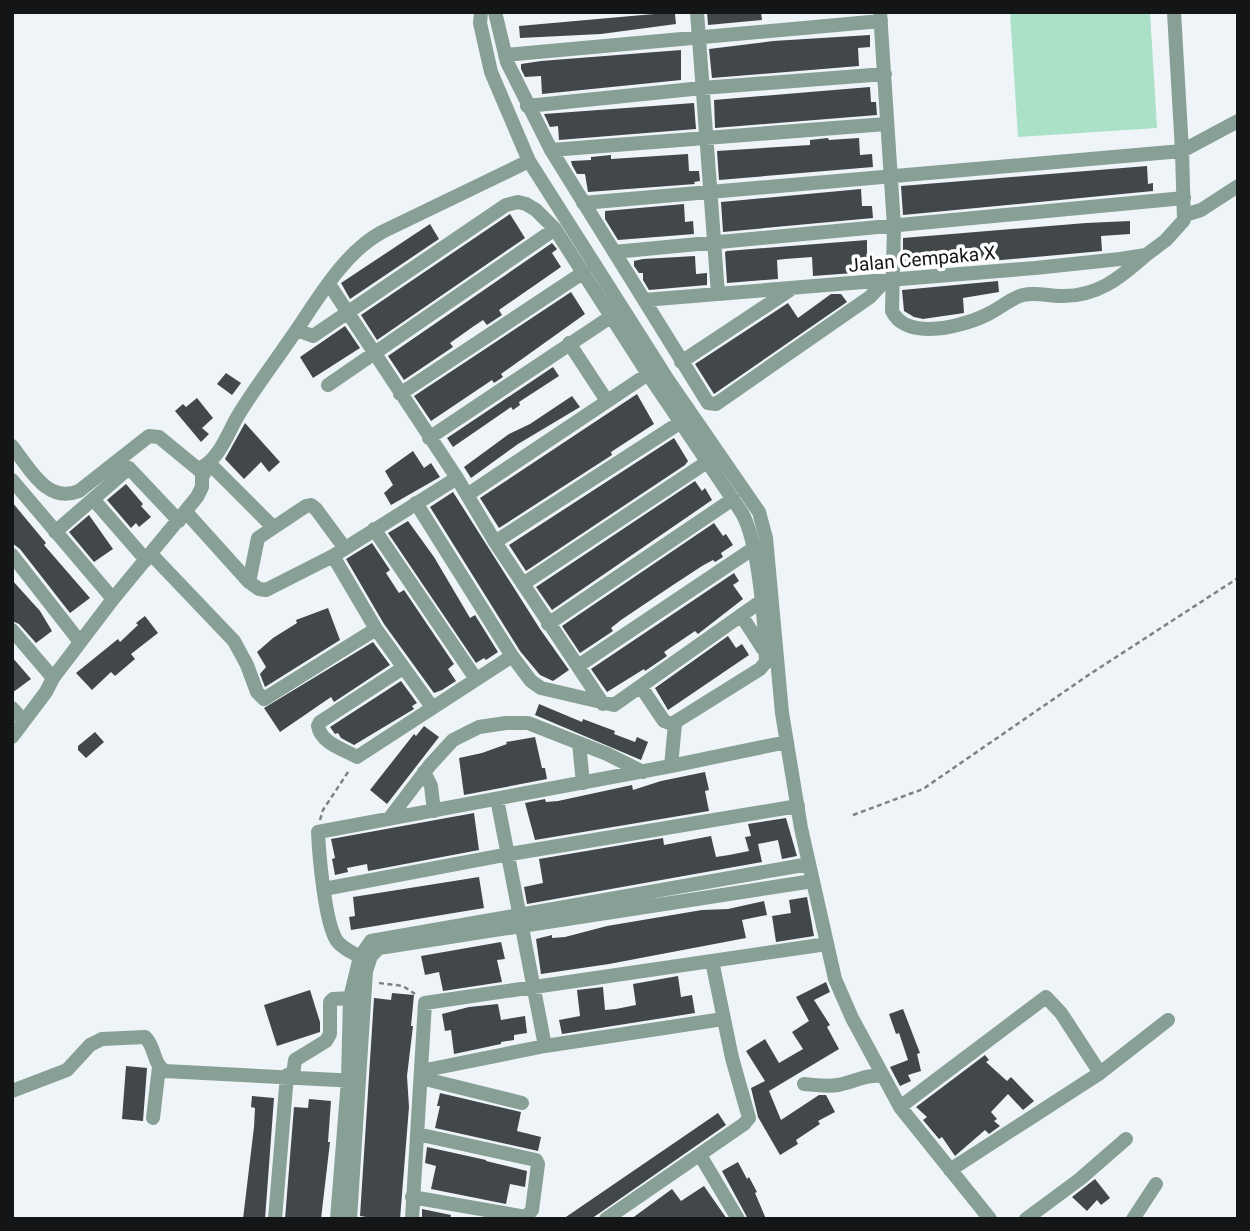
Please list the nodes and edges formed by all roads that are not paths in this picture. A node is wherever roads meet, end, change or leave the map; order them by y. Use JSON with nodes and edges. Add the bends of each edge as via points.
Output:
{"nodes":[{"id":1,"x":495,"y":12,"type":"edge"},
{"id":2,"x":697,"y":12,"type":"edge"},
{"id":3,"x":1174,"y":12,"type":"edge"},
{"id":4,"x":477,"y":16,"type":"edge"},
{"id":5,"x":881,"y":16,"type":"edge"},
{"id":6,"x":699,"y":38,"type":"junction"},
{"id":7,"x":505,"y":55,"type":"junction"},
{"id":8,"x":885,"y":74,"type":"junction"},
{"id":9,"x":702,"y":88,"type":"junction"},
{"id":10,"x":527,"y":106,"type":"junction"},
{"id":11,"x":1238,"y":121,"type":"edge"},
{"id":12,"x":886,"y":124,"type":"junction"},
{"id":13,"x":705,"y":138,"type":"junction"},
{"id":14,"x":551,"y":150,"type":"junction"},
{"id":15,"x":1182,"y":151,"type":"junction"},
{"id":16,"x":529,"y":162,"type":"junction"},
{"id":17,"x":890,"y":176,"type":"junction"},
{"id":18,"x":1238,"y":186,"type":"edge"},
{"id":19,"x":710,"y":191,"type":"junction"},
{"id":20,"x":1184,"y":198,"type":"junction"},
{"id":21,"x":583,"y":203,"type":"junction"},
{"id":22,"x":1185,"y":215,"type":"junction"},
{"id":23,"x":894,"y":226,"type":"junction"},
{"id":24,"x":555,"y":229,"type":"junction"},
{"id":25,"x":715,"y":244,"type":"junction"},
{"id":26,"x":614,"y":252,"type":"junction"},
{"id":27,"x":1146,"y":255,"type":"junction"},
{"id":28,"x":584,"y":272,"type":"junction"},
{"id":29,"x":888,"y":281,"type":"junction"},
{"id":30,"x":329,"y":284,"type":"junction"},
{"id":31,"x":792,"y":289,"type":"junction"},
{"id":32,"x":718,"y":294,"type":"junction"},
{"id":33,"x":644,"y":300,"type":"junction"},
{"id":34,"x":347,"y":311,"type":"junction"},
{"id":35,"x":612,"y":316,"type":"junction"},
{"id":36,"x":297,"y":330,"type":"junction"},
{"id":37,"x":636,"y":342,"type":"junction"},
{"id":38,"x":569,"y":344,"type":"junction"},
{"id":39,"x":374,"y":352,"type":"junction"},
{"id":40,"x":681,"y":362,"type":"junction"},
{"id":41,"x":648,"y":374,"type":"junction"},
{"id":42,"x":328,"y":385,"type":"dead end"},
{"id":43,"x":400,"y":394,"type":"junction"},
{"id":44,"x":607,"y":401,"type":"junction"},
{"id":45,"x":681,"y":422,"type":"junction"},
{"id":46,"x":429,"y":438,"type":"junction"},
{"id":47,"x":14,"y":453,"type":"edge"},
{"id":48,"x":707,"y":462,"type":"junction"},
{"id":49,"x":112,"y":464,"type":"junction"},
{"id":50,"x":129,"y":468,"type":"junction"},
{"id":51,"x":206,"y":468,"type":"junction"},
{"id":52,"x":457,"y":478,"type":"junction"},
{"id":53,"x":12,"y":480,"type":"edge"},
{"id":54,"x":467,"y":495,"type":"junction"},
{"id":55,"x":93,"y":499,"type":"junction"},
{"id":56,"x":733,"y":499,"type":"junction"},
{"id":57,"x":415,"y":503,"type":"junction"},
{"id":58,"x":759,"y":512,"type":"junction"},
{"id":59,"x":183,"y":517,"type":"junction"},
{"id":60,"x":746,"y":520,"type":"junction"},
{"id":61,"x":273,"y":527,"type":"junction"},
{"id":62,"x":374,"y":528,"type":"junction"},
{"id":63,"x":55,"y":532,"type":"junction"},
{"id":64,"x":495,"y":542,"type":"junction"},
{"id":65,"x":754,"y":548,"type":"junction"},
{"id":66,"x":339,"y":552,"type":"junction"},
{"id":67,"x":12,"y":555,"type":"edge"},
{"id":68,"x":148,"y":557,"type":"junction"},
{"id":69,"x":249,"y":582,"type":"junction"},
{"id":70,"x":523,"y":584,"type":"junction"},
{"id":71,"x":113,"y":599,"type":"junction"},
{"id":72,"x":760,"y":602,"type":"junction"},
{"id":73,"x":741,"y":615,"type":"junction"},
{"id":74,"x":768,"y":623,"type":"junction"},
{"id":75,"x":548,"y":624,"type":"junction"},
{"id":76,"x":376,"y":629,"type":"junction"},
{"id":77,"x":12,"y":631,"type":"edge"},
{"id":78,"x":80,"y":642,"type":"junction"},
{"id":79,"x":766,"y":653,"type":"junction"},
{"id":80,"x":512,"y":656,"type":"junction"},
{"id":81,"x":578,"y":666,"type":"junction"},
{"id":82,"x":403,"y":668,"type":"junction"},
{"id":83,"x":53,"y":678,"type":"junction"},
{"id":84,"x":476,"y":679,"type":"junction"},
{"id":85,"x":641,"y":687,"type":"junction"},
{"id":86,"x":603,"y":704,"type":"junction"},
{"id":87,"x":432,"y":707,"type":"junction"},
{"id":88,"x":12,"y":708,"type":"edge"},
{"id":89,"x":24,"y":721,"type":"junction"},
{"id":90,"x":675,"y":724,"type":"junction"},
{"id":91,"x":12,"y":737,"type":"edge"},
{"id":92,"x":787,"y":742,"type":"junction"},
{"id":93,"x":579,"y":743,"type":"junction"},
{"id":94,"x":671,"y":766,"type":"junction"},
{"id":95,"x":424,"y":772,"type":"junction"},
{"id":96,"x":643,"y":772,"type":"junction"},
{"id":97,"x":583,"y":783,"type":"junction"},
{"id":98,"x":497,"y":799,"type":"junction"},
{"id":99,"x":798,"y":806,"type":"junction"},
{"id":100,"x":434,"y":811,"type":"junction"},
{"id":101,"x":389,"y":819,"type":"junction"},
{"id":102,"x":510,"y":854,"type":"junction"},
{"id":103,"x":809,"y":864,"type":"junction"},
{"id":104,"x":813,"y":881,"type":"junction"},
{"id":105,"x":324,"y":889,"type":"junction"},
{"id":106,"x":521,"y":920,"type":"junction"},
{"id":107,"x":827,"y":944,"type":"junction"},
{"id":108,"x":360,"y":957,"type":"junction"},
{"id":109,"x":712,"y":961,"type":"junction"},
{"id":110,"x":533,"y":986,"type":"junction"},
{"id":111,"x":350,"y":998,"type":"junction"},
{"id":112,"x":723,"y":1019,"type":"junction"},
{"id":113,"x":1168,"y":1020,"type":"dead end"},
{"id":114,"x":545,"y":1046,"type":"junction"},
{"id":115,"x":159,"y":1067,"type":"junction"},
{"id":116,"x":1100,"y":1073,"type":"junction"},
{"id":117,"x":421,"y":1074,"type":"junction"},
{"id":118,"x":290,"y":1075,"type":"junction"},
{"id":119,"x":883,"y":1076,"type":"junction"},
{"id":120,"x":353,"y":1080,"type":"junction"},
{"id":121,"x":804,"y":1084,"type":"dead end"},
{"id":122,"x":12,"y":1091,"type":"edge"},
{"id":123,"x":522,"y":1103,"type":"dead end"},
{"id":124,"x":900,"y":1107,"type":"junction"},
{"id":125,"x":153,"y":1118,"type":"dead end"},
{"id":126,"x":417,"y":1134,"type":"junction"},
{"id":127,"x":1126,"y":1139,"type":"dead end"},
{"id":128,"x":700,"y":1155,"type":"junction"},
{"id":129,"x":950,"y":1170,"type":"junction"},
{"id":130,"x":1156,"y":1184,"type":"dead end"},
{"id":131,"x":412,"y":1197,"type":"junction"},
{"id":132,"x":275,"y":1219,"type":"edge"},
{"id":133,"x":337,"y":1219,"type":"edge"},
{"id":134,"x":351,"y":1219,"type":"edge"},
{"id":135,"x":412,"y":1219,"type":"edge"},
{"id":136,"x":606,"y":1219,"type":"edge"},
{"id":137,"x":738,"y":1219,"type":"edge"},
{"id":138,"x":990,"y":1219,"type":"edge"},
{"id":139,"x":1026,"y":1219,"type":"edge"},
{"id":140,"x":1133,"y":1219,"type":"edge"}],
"edges":[{"from":1,"to":7,"type":"street"},
{"from":2,"to":6,"type":"street"},
{"from":3,"to":15,"type":"street"},
{"from":4,"to":16,"type":"street","via":[[491,72]]},
{"from":5,"to":6,"type":"street"},
{"from":5,"to":8,"type":"street"},
{"from":6,"to":7,"type":"street"},
{"from":6,"to":9,"type":"street"},
{"from":7,"to":10,"type":"street"},
{"from":8,"to":9,"type":"street"},
{"from":8,"to":12,"type":"street"},
{"from":9,"to":10,"type":"street"},
{"from":9,"to":13,"type":"street"},
{"from":10,"to":14,"type":"street"},
{"from":11,"to":15,"type":"street"},
{"from":12,"to":13,"type":"street"},
{"from":12,"to":17,"type":"street"},
{"from":13,"to":14,"type":"street"},
{"from":13,"to":19,"type":"street"},
{"from":14,"to":21,"type":"street"},
{"from":15,"to":17,"type":"street"},
{"from":15,"to":20,"type":"street"},
{"from":16,"to":30,"type":"street","via":[[371,237]]},
{"from":16,"to":37,"type":"street"},
{"from":17,"to":19,"type":"street"},
{"from":17,"to":23,"type":"street"},
{"from":18,"to":22,"type":"street"},
{"from":19,"to":21,"type":"street"},
{"from":19,"to":25,"type":"street"},
{"from":20,"to":22,"type":"street"},
{"from":20,"to":23,"type":"street"},
{"from":21,"to":26,"type":"street"},
{"from":22,"to":27,"type":"street","via":[[1176,230]]},
{"from":23,"to":25,"type":"street"},
{"from":23,"to":29,"type":"street"},
{"from":24,"to":28,"type":"street"},
{"from":24,"to":34,"type":"street","via":[[526,204],[506,205]]},
{"from":24,"to":39,"type":"street"},
{"from":25,"to":26,"type":"street"},
{"from":25,"to":32,"type":"street"},
{"from":26,"to":33,"type":"street"},
{"from":27,"to":29,"type":"street","name":"Jalan Cempaka X"},
{"from":27,"to":29,"type":"street","via":[[1094,292],[1021,295],[972,321],[924,330],[895,318]]},
{"from":28,"to":35,"type":"street"},
{"from":28,"to":43,"type":"street"},
{"from":29,"to":31,"type":"street","name":"Jalan Cempaka X"},
{"from":29,"to":40,"type":"street","via":[[716,404],[709,404]]},
{"from":30,"to":34,"type":"street"},
{"from":30,"to":36,"type":"street"},
{"from":31,"to":32,"type":"street","name":"Jalan Cempaka X"},
{"from":31,"to":40,"type":"street"},
{"from":32,"to":33,"type":"street","name":"Jalan Cempaka X"},
{"from":33,"to":40,"type":"street"},
{"from":34,"to":36,"type":"street","via":[[313,335]]},
{"from":34,"to":39,"type":"street"},
{"from":35,"to":37,"type":"street"},
{"from":35,"to":38,"type":"street"},
{"from":36,"to":51,"type":"street"},
{"from":37,"to":41,"type":"street"},
{"from":37,"to":58,"type":"street"},
{"from":38,"to":44,"type":"street"},
{"from":38,"to":46,"type":"street"},
{"from":39,"to":42,"type":"street"},
{"from":39,"to":43,"type":"street"},
{"from":41,"to":44,"type":"street"},
{"from":41,"to":45,"type":"street"},
{"from":43,"to":46,"type":"street"},
{"from":44,"to":54,"type":"street"},
{"from":45,"to":48,"type":"street"},
{"from":45,"to":64,"type":"street"},
{"from":46,"to":52,"type":"street"},
{"from":47,"to":49,"type":"street","via":[[51,492],[60,495],[79,491]]},
{"from":48,"to":56,"type":"street"},
{"from":48,"to":70,"type":"street"},
{"from":49,"to":50,"type":"street"},
{"from":49,"to":51,"type":"street","via":[[155,435]]},
{"from":50,"to":55,"type":"street"},
{"from":50,"to":59,"type":"street"},
{"from":51,"to":59,"type":"street","via":[[197,497]]},
{"from":51,"to":61,"type":"street"},
{"from":52,"to":54,"type":"street"},
{"from":52,"to":57,"type":"street"},
{"from":53,"to":63,"type":"street"},
{"from":54,"to":64,"type":"street"},
{"from":55,"to":63,"type":"street"},
{"from":55,"to":68,"type":"street"},
{"from":56,"to":60,"type":"street"},
{"from":56,"to":75,"type":"street"},
{"from":57,"to":62,"type":"street"},
{"from":57,"to":80,"type":"street"},
{"from":58,"to":60,"type":"street"},
{"from":58,"to":74,"type":"street","via":[[766,538]]},
{"from":59,"to":68,"type":"street"},
{"from":59,"to":69,"type":"street"},
{"from":60,"to":65,"type":"street"},
{"from":61,"to":66,"type":"street","via":[[312,505]]},
{"from":61,"to":69,"type":"street","via":[[256,541]]},
{"from":62,"to":66,"type":"street"},
{"from":62,"to":84,"type":"street"},
{"from":63,"to":71,"type":"street"},
{"from":64,"to":70,"type":"street"},
{"from":65,"to":72,"type":"street"},
{"from":65,"to":81,"type":"street"},
{"from":66,"to":69,"type":"street","via":[[266,590]]},
{"from":66,"to":76,"type":"street"},
{"from":67,"to":78,"type":"street"},
{"from":68,"to":71,"type":"street"},
{"from":68,"to":76,"type":"street","via":[[234,641],[264,699]]},
{"from":70,"to":75,"type":"street"},
{"from":71,"to":78,"type":"street"},
{"from":72,"to":73,"type":"street"},
{"from":72,"to":74,"type":"street"},
{"from":73,"to":79,"type":"street"},
{"from":73,"to":85,"type":"street"},
{"from":74,"to":79,"type":"street"},
{"from":74,"to":92,"type":"street"},
{"from":75,"to":81,"type":"street"},
{"from":76,"to":82,"type":"street"},
{"from":77,"to":83,"type":"street"},
{"from":78,"to":83,"type":"street"},
{"from":79,"to":90,"type":"street","via":[[760,669]]},
{"from":80,"to":84,"type":"street"},
{"from":80,"to":86,"type":"street","via":[[541,688]]},
{"from":81,"to":86,"type":"street"},
{"from":82,"to":87,"type":"street"},
{"from":82,"to":87,"type":"street","via":[[318,726],[319,734],[357,757]]},
{"from":83,"to":89,"type":"street"},
{"from":84,"to":87,"type":"street"},
{"from":85,"to":86,"type":"street","via":[[616,705]]},
{"from":85,"to":90,"type":"street","via":[[664,721]]},
{"from":88,"to":89,"type":"street"},
{"from":89,"to":91,"type":"street"},
{"from":90,"to":94,"type":"street"},
{"from":92,"to":94,"type":"street"},
{"from":92,"to":99,"type":"street"},
{"from":93,"to":95,"type":"street","via":[[528,723],[479,727],[453,740]]},
{"from":93,"to":96,"type":"street"},
{"from":93,"to":97,"type":"street"},
{"from":94,"to":96,"type":"street"},
{"from":95,"to":100,"type":"street"},
{"from":95,"to":101,"type":"street"},
{"from":96,"to":97,"type":"street"},
{"from":97,"to":98,"type":"street"},
{"from":98,"to":100,"type":"street"},
{"from":98,"to":102,"type":"street"},
{"from":99,"to":102,"type":"street"},
{"from":99,"to":103,"type":"street"},
{"from":100,"to":101,"type":"street"},
{"from":101,"to":105,"type":"street","via":[[318,832]]},
{"from":102,"to":105,"type":"street"},
{"from":102,"to":106,"type":"street"},
{"from":103,"to":104,"type":"street"},
{"from":103,"to":106,"type":"street"},
{"from":104,"to":106,"type":"street"},
{"from":104,"to":107,"type":"street"},
{"from":105,"to":108,"type":"street","via":[[336,940]]},
{"from":106,"to":108,"type":"street","via":[[370,941]]},
{"from":106,"to":110,"type":"street"},
{"from":106,"to":120,"type":"street","via":[[379,948],[371,956],[365,983]]},
{"from":107,"to":109,"type":"street"},
{"from":107,"to":119,"type":"street","via":[[835,978]]},
{"from":108,"to":111,"type":"street"},
{"from":109,"to":110,"type":"street"},
{"from":109,"to":112,"type":"street"},
{"from":110,"to":114,"type":"street"},
{"from":110,"to":117,"type":"street","via":[[425,1003]]},
{"from":111,"to":118,"type":"street","via":[[330,1002],[330,1034],[295,1060]]},
{"from":111,"to":120,"type":"street"},
{"from":112,"to":114,"type":"street"},
{"from":112,"to":128,"type":"street","via":[[749,1118]]},
{"from":113,"to":116,"type":"street"},
{"from":114,"to":117,"type":"street"},
{"from":115,"to":118,"type":"street","via":[[165,1071]]},
{"from":115,"to":122,"type":"street","via":[[152,1043],[145,1037],[111,1037],[90,1045],[67,1070]]},
{"from":115,"to":125,"type":"street"},
{"from":116,"to":124,"type":"street","via":[[1046,997]]},
{"from":116,"to":129,"type":"street"},
{"from":117,"to":123,"type":"street"},
{"from":117,"to":126,"type":"street"},
{"from":118,"to":120,"type":"street"},
{"from":118,"to":132,"type":"street"},
{"from":119,"to":121,"type":"street","via":[[870,1074],[828,1086]]},
{"from":119,"to":124,"type":"street"},
{"from":120,"to":133,"type":"street"},
{"from":120,"to":134,"type":"street"},
{"from":124,"to":129,"type":"street"},
{"from":126,"to":131,"type":"street"},
{"from":126,"to":131,"type":"street","via":[[538,1164],[532,1210],[526,1217]]},
{"from":127,"to":139,"type":"street"},
{"from":128,"to":136,"type":"street"},
{"from":128,"to":137,"type":"street"},
{"from":129,"to":138,"type":"street"},
{"from":130,"to":140,"type":"street"},
{"from":131,"to":135,"type":"street"}]}
